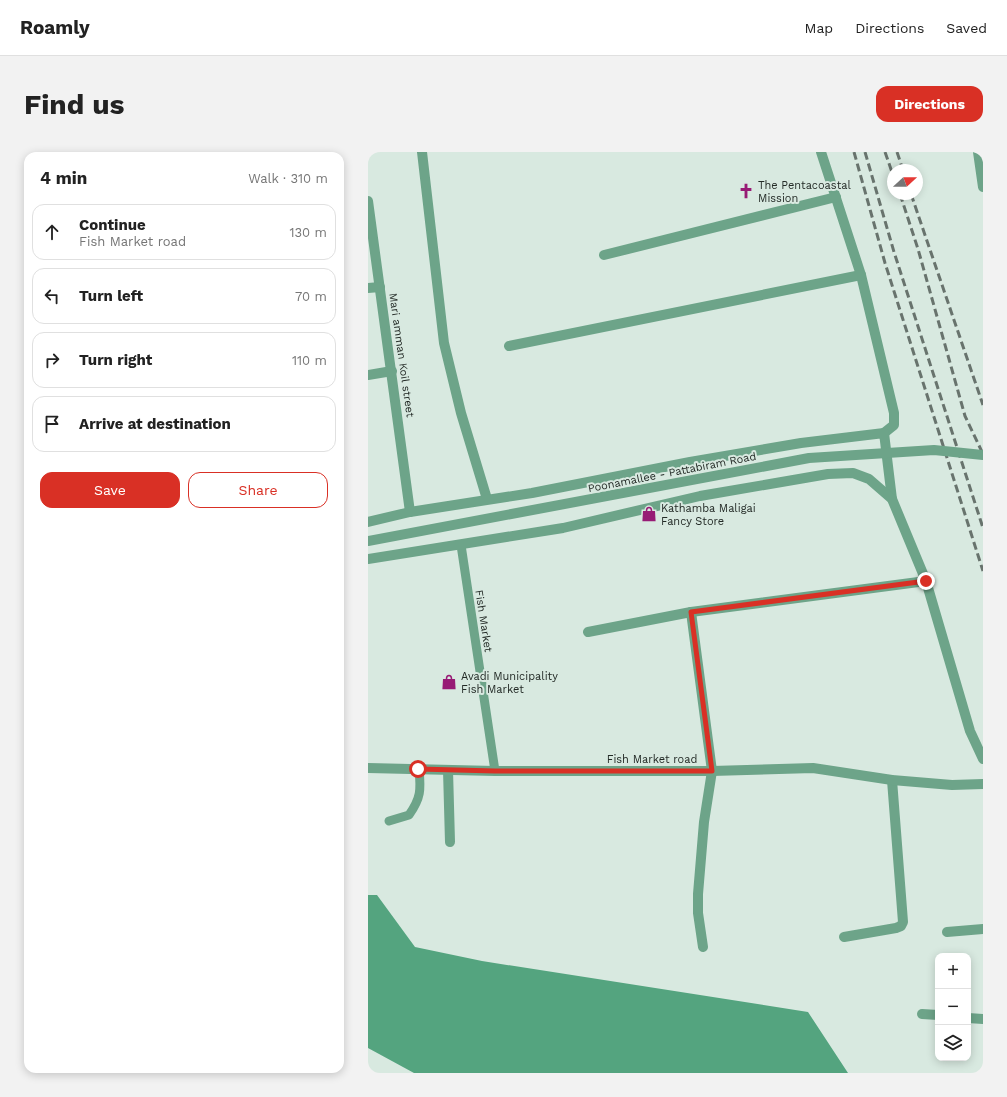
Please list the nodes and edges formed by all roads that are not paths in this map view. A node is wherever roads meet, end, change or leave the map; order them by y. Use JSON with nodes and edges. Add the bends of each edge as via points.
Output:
{"nodes":[{"id":1,"x":422,"y":152,"type":"edge"},
{"id":2,"x":821,"y":152,"type":"edge"},
{"id":3,"x":978,"y":152,"type":"edge"},
{"id":4,"x":983,"y":187,"type":"edge"},
{"id":5,"x":836,"y":197,"type":"junction"},
{"id":6,"x":368,"y":201,"type":"edge"},
{"id":7,"x":604,"y":255,"type":"dead end"},
{"id":8,"x":861,"y":275,"type":"junction"},
{"id":9,"x":380,"y":287,"type":"junction"},
{"id":10,"x":368,"y":288,"type":"edge"},
{"id":11,"x":509,"y":346,"type":"dead end"},
{"id":12,"x":392,"y":371,"type":"junction"},
{"id":13,"x":368,"y":375,"type":"edge"},
{"id":14,"x":884,"y":433,"type":"junction"},
{"id":15,"x":983,"y":455,"type":"edge"},
{"id":16,"x":487,"y":499,"type":"junction"},
{"id":17,"x":892,"y":500,"type":"junction"},
{"id":18,"x":410,"y":512,"type":"junction"},
{"id":19,"x":368,"y":522,"type":"edge"},
{"id":20,"x":368,"y":541,"type":"edge"},
{"id":21,"x":461,"y":545,"type":"junction"},
{"id":22,"x":368,"y":558,"type":"edge"},
{"id":23,"x":926,"y":581,"type":"junction"},
{"id":24,"x":691,"y":612,"type":"junction"},
{"id":25,"x":588,"y":632,"type":"dead end"},
{"id":26,"x":983,"y":759,"type":"edge"},
{"id":27,"x":368,"y":768,"type":"edge"},
{"id":28,"x":418,"y":769,"type":"junction"},
{"id":29,"x":448,"y":770,"type":"junction"},
{"id":30,"x":495,"y":771,"type":"junction"},
{"id":31,"x":712,"y":771,"type":"junction"},
{"id":32,"x":892,"y":780,"type":"junction"},
{"id":33,"x":983,"y":784,"type":"edge"},
{"id":34,"x":389,"y":821,"type":"dead end"},
{"id":35,"x":450,"y":842,"type":"dead end"},
{"id":36,"x":983,"y":929,"type":"edge"},
{"id":37,"x":947,"y":932,"type":"dead end"},
{"id":38,"x":844,"y":937,"type":"dead end"},
{"id":39,"x":702,"y":946,"type":"dead end"},
{"id":40,"x":922,"y":1014,"type":"dead end"},
{"id":41,"x":935,"y":1015,"type":"edge"},
{"id":42,"x":971,"y":1018,"type":"edge"},
{"id":43,"x":983,"y":1019,"type":"edge"}],
"edges":[{"from":1,"to":16,"type":"street","via":[[444,343],[461,413]]},
{"from":2,"to":5,"type":"street"},
{"from":3,"to":4,"type":"street"},
{"from":5,"to":7,"type":"street"},
{"from":5,"to":8,"type":"street"},
{"from":6,"to":9,"type":"street","name":"Mari amman Koil street"},
{"from":8,"to":11,"type":"street"},
{"from":8,"to":14,"type":"street","via":[[894,413],[894,425]]},
{"from":9,"to":10,"type":"street"},
{"from":9,"to":12,"type":"street","name":"Mari amman Koil street"},
{"from":12,"to":13,"type":"street"},
{"from":12,"to":18,"type":"street","name":"Mari amman Koil street"},
{"from":14,"to":16,"type":"street","via":[[801,443]]},
{"from":14,"to":17,"type":"street"},
{"from":15,"to":20,"type":"street","name":"Poonamallee - Pattabiram Road","bridge":true,"via":[[934,450],[809,458]]},
{"from":16,"to":18,"type":"street"},
{"from":17,"to":21,"type":"street","via":[[869,479],[854,472],[828,474],[700,496],[563,528]]},
{"from":17,"to":23,"type":"street"},
{"from":18,"to":19,"type":"street"},
{"from":21,"to":22,"type":"street"},
{"from":21,"to":30,"type":"lane","name":"Fish Market"},
{"from":23,"to":24,"type":"street"},
{"from":23,"to":26,"type":"street","via":[[970,731]]},
{"from":24,"to":25,"type":"street"},
{"from":24,"to":31,"type":"street"},
{"from":27,"to":28,"type":"street","name":"Fish Market road"},
{"from":28,"to":29,"type":"street","name":"Fish Market road"},
{"from":28,"to":34,"type":"lane","via":[[421,793],[416,805],[409,816]]},
{"from":29,"to":30,"type":"street","name":"Fish Market road"},
{"from":29,"to":35,"type":"street"},
{"from":30,"to":31,"type":"street","name":"Fish Market road"},
{"from":31,"to":32,"type":"street","name":"Fish Market road","via":[[814,768]]},
{"from":31,"to":39,"type":"street","via":[[704,822],[698,894]]},
{"from":32,"to":33,"type":"street","name":"Fish Market road","via":[[952,785]]},
{"from":32,"to":38,"type":"street","via":[[903,922],[896,928]]},
{"from":36,"to":37,"type":"street"},
{"from":40,"to":41,"type":"street"},
{"from":42,"to":43,"type":"street"}]}
